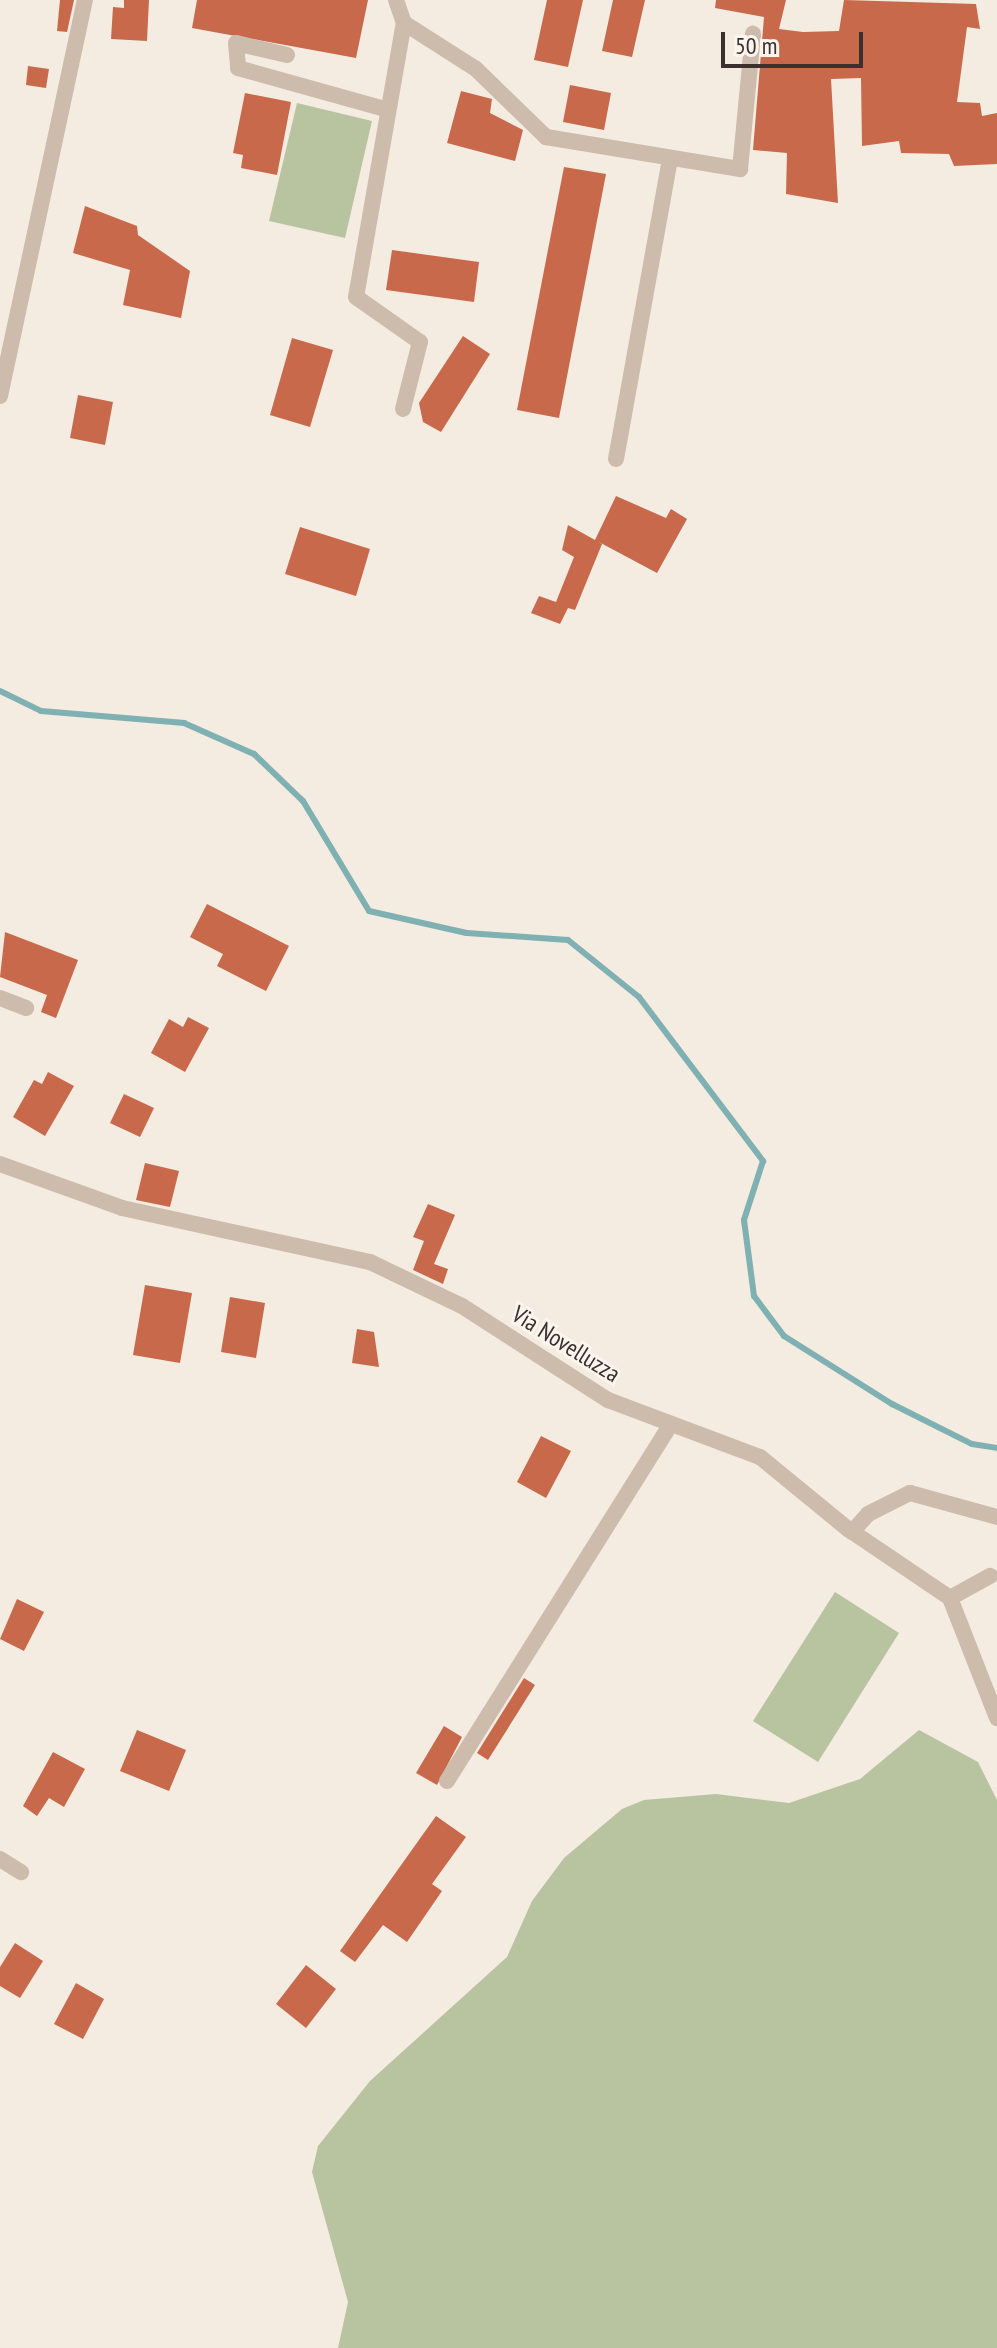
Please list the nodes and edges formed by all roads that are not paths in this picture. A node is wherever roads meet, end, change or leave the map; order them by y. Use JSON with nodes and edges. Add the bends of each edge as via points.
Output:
{"nodes":[{"id":1,"x":85,"y":0,"type":"edge"},
{"id":2,"x":396,"y":0,"type":"edge"},
{"id":3,"x":404,"y":23,"type":"junction"},
{"id":4,"x":753,"y":34,"type":"dead end"},
{"id":5,"x":287,"y":55,"type":"dead end"},
{"id":6,"x":385,"y":109,"type":"junction"},
{"id":7,"x":670,"y":158,"type":"junction"},
{"id":8,"x":0,"y":396,"type":"edge"},
{"id":9,"x":403,"y":409,"type":"dead end"},
{"id":10,"x":616,"y":459,"type":"dead end"},
{"id":11,"x":0,"y":998,"type":"edge"},
{"id":12,"x":26,"y":1008,"type":"dead end"},
{"id":13,"x":0,"y":1164,"type":"edge"},
{"id":14,"x":670,"y":1426,"type":"junction"},
{"id":15,"x":997,"y":1517,"type":"edge"},
{"id":16,"x":852,"y":1532,"type":"junction"},
{"id":17,"x":990,"y":1576,"type":"dead end"},
{"id":18,"x":950,"y":1598,"type":"junction"},
{"id":19,"x":997,"y":1718,"type":"edge"},
{"id":20,"x":447,"y":1781,"type":"dead end"},
{"id":21,"x":0,"y":1859,"type":"edge"},
{"id":22,"x":21,"y":1872,"type":"dead end"}],
"edges":[{"from":1,"to":8,"type":"street"},
{"from":2,"to":3,"type":"street"},
{"from":3,"to":6,"type":"street"},
{"from":3,"to":7,"type":"street","via":[[476,69],[546,137]]},
{"from":4,"to":7,"type":"street","via":[[740,169]]},
{"from":5,"to":6,"type":"street","via":[[236,43],[238,68]]},
{"from":6,"to":9,"type":"street","via":[[356,297],[420,342]]},
{"from":7,"to":10,"type":"street"},
{"from":11,"to":12,"type":"street"},
{"from":13,"to":14,"type":"street","name":"Via Novelluzza","via":[[122,1208],[370,1262],[462,1306],[608,1400]]},
{"from":14,"to":16,"type":"street","name":"Via Novelluzza","via":[[773,1464]]},
{"from":14,"to":20,"type":"street"},
{"from":15,"to":16,"type":"street","via":[[910,1493],[868,1514]]},
{"from":16,"to":18,"type":"street","name":"Via Novelluzza"},
{"from":17,"to":18,"type":"street"},
{"from":18,"to":19,"type":"street"},
{"from":21,"to":22,"type":"street"}]}
